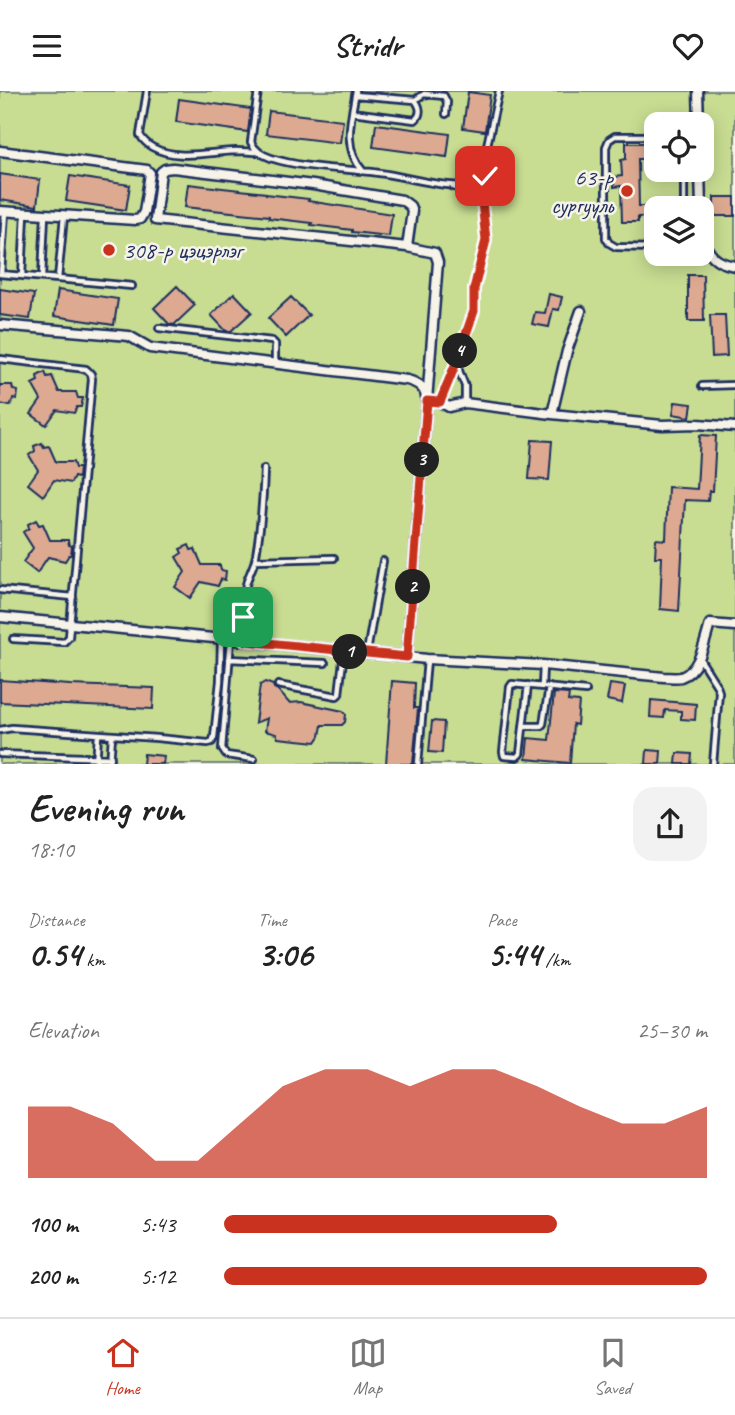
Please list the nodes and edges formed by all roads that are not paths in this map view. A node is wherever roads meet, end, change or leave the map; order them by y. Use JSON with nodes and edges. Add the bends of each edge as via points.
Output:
{"nodes":[{"id":1,"x":147,"y":91,"type":"edge"},
{"id":2,"x":258,"y":91,"type":"edge"},
{"id":3,"x":499,"y":91,"type":"edge"},
{"id":4,"x":698,"y":91,"type":"edge"},
{"id":5,"x":355,"y":93,"type":"edge"},
{"id":6,"x":415,"y":100,"type":"junction"},
{"id":7,"x":352,"y":112,"type":"junction"},
{"id":8,"x":699,"y":112,"type":"edge"},
{"id":9,"x":446,"y":114,"type":"dead end"},
{"id":10,"x":644,"y":136,"type":"edge"},
{"id":11,"x":0,"y":151,"type":"edge"},
{"id":12,"x":259,"y":152,"type":"junction"},
{"id":13,"x":484,"y":159,"type":"junction"},
{"id":14,"x":364,"y":171,"type":"junction"},
{"id":15,"x":450,"y":185,"type":"junction"},
{"id":16,"x":476,"y":189,"type":"junction"},
{"id":17,"x":3,"y":211,"type":"edge"},
{"id":18,"x":25,"y":213,"type":"junction"},
{"id":19,"x":46,"y":214,"type":"junction"},
{"id":20,"x":64,"y":215,"type":"junction"},
{"id":21,"x":407,"y":247,"type":"junction"},
{"id":22,"x":644,"y":248,"type":"edge"},
{"id":23,"x":714,"y":258,"type":"edge"},
{"id":24,"x":735,"y":266,"type":"edge"},
{"id":25,"x":1,"y":274,"type":"edge"},
{"id":26,"x":22,"y":276,"type":"junction"},
{"id":27,"x":42,"y":277,"type":"junction"},
{"id":28,"x":58,"y":279,"type":"junction"},
{"id":29,"x":132,"y":286,"type":"dead end"},
{"id":30,"x":581,"y":311,"type":"dead end"},
{"id":31,"x":0,"y":325,"type":"edge"},
{"id":32,"x":159,"y":328,"type":"dead end"},
{"id":33,"x":0,"y":359,"type":"edge"},
{"id":34,"x":275,"y":363,"type":"junction"},
{"id":35,"x":456,"y":363,"type":"junction"},
{"id":36,"x":735,"y":385,"type":"edge"},
{"id":37,"x":702,"y":386,"type":"dead end"},
{"id":38,"x":427,"y":401,"type":"junction"},
{"id":39,"x":440,"y":402,"type":"junction"},
{"id":40,"x":465,"y":403,"type":"junction"},
{"id":41,"x":552,"y":414,"type":"junction"},
{"id":42,"x":735,"y":427,"type":"edge"},
{"id":43,"x":264,"y":469,"type":"dead end"},
{"id":44,"x":334,"y":558,"type":"dead end"},
{"id":45,"x":256,"y":559,"type":"junction"},
{"id":46,"x":383,"y":561,"type":"dead end"},
{"id":47,"x":0,"y":590,"type":"edge"},
{"id":48,"x":73,"y":597,"type":"junction"},
{"id":49,"x":0,"y":617,"type":"edge"},
{"id":50,"x":71,"y":624,"type":"junction"},
{"id":51,"x":735,"y":626,"type":"edge"},
{"id":52,"x":13,"y":639,"type":"dead end"},
{"id":53,"x":221,"y":639,"type":"junction"},
{"id":54,"x":232,"y":640,"type":"junction"},
{"id":55,"x":247,"y":641,"type":"junction"},
{"id":56,"x":344,"y":651,"type":"junction"},
{"id":57,"x":366,"y":653,"type":"junction"},
{"id":58,"x":407,"y":657,"type":"junction"},
{"id":59,"x":700,"y":658,"type":"junction"},
{"id":60,"x":229,"y":659,"type":"junction"},
{"id":61,"x":427,"y":659,"type":"junction"},
{"id":62,"x":325,"y":663,"type":"dead end"},
{"id":63,"x":543,"y":666,"type":"junction"},
{"id":64,"x":278,"y":685,"type":"dead end"},
{"id":65,"x":528,"y":685,"type":"junction"},
{"id":66,"x":542,"y":686,"type":"junction"},
{"id":67,"x":549,"y":687,"type":"junction"},
{"id":68,"x":586,"y":691,"type":"dead end"},
{"id":69,"x":523,"y":726,"type":"junction"},
{"id":70,"x":0,"y":730,"type":"edge"},
{"id":71,"x":98,"y":735,"type":"junction"},
{"id":72,"x":112,"y":736,"type":"junction"},
{"id":73,"x":0,"y":754,"type":"edge"},
{"id":74,"x":254,"y":759,"type":"dead end"},
{"id":75,"x":96,"y":761,"type":"edge"},
{"id":76,"x":110,"y":761,"type":"edge"},
{"id":77,"x":418,"y":764,"type":"edge"},
{"id":78,"x":713,"y":764,"type":"edge"}],
"edges":[{"from":1,"to":12,"type":"lane","via":[[140,135],[153,147],[181,154]]},
{"from":2,"to":12,"type":"lane","via":[[251,142]]},
{"from":3,"to":13,"type":"lane"},
{"from":4,"to":8,"type":"street"},
{"from":5,"to":6,"type":"lane"},
{"from":5,"to":7,"type":"lane"},
{"from":6,"to":7,"type":"lane","via":[[420,106],[415,120]]},
{"from":6,"to":9,"type":"lane","via":[[424,95],[444,96]]},
{"from":7,"to":14,"type":"lane","via":[[349,145]]},
{"from":10,"to":22,"type":"lane","via":[[615,137],[606,146],[606,238],[616,247]]},
{"from":11,"to":20,"type":"street","via":[[150,173],[140,219]]},
{"from":12,"to":14,"type":"lane","via":[[302,165]]},
{"from":13,"to":15,"type":"lane","via":[[475,182]]},
{"from":13,"to":16,"type":"lane","via":[[485,176]]},
{"from":14,"to":15,"type":"lane"},
{"from":15,"to":16,"type":"lane"},
{"from":16,"to":35,"type":"lane","via":[[486,240],[474,289],[474,311]]},
{"from":17,"to":18,"type":"street"},
{"from":17,"to":25,"type":"lane"},
{"from":18,"to":19,"type":"street"},
{"from":18,"to":26,"type":"lane"},
{"from":19,"to":20,"type":"street"},
{"from":19,"to":27,"type":"lane"},
{"from":20,"to":28,"type":"lane"},
{"from":21,"to":21,"type":"street","via":[[155,220],[161,172],[173,168],[402,200],[412,211]]},
{"from":21,"to":38,"type":"street","via":[[435,253],[438,262]]},
{"from":23,"to":24,"type":"street"},
{"from":25,"to":26,"type":"lane"},
{"from":26,"to":27,"type":"lane"},
{"from":27,"to":28,"type":"lane"},
{"from":28,"to":29,"type":"lane"},
{"from":30,"to":41,"type":"street"},
{"from":31,"to":34,"type":"street","via":[[129,336],[150,348]]},
{"from":32,"to":34,"type":"lane","via":[[272,341]]},
{"from":33,"to":48,"type":"lane","via":[[86,369],[91,374]]},
{"from":34,"to":38,"type":"street","via":[[414,381],[425,391]]},
{"from":35,"to":39,"type":"lane"},
{"from":35,"to":40,"type":"lane","via":[[465,386]]},
{"from":36,"to":37,"type":"lane"},
{"from":38,"to":39,"type":"street"},
{"from":38,"to":58,"type":"street"},
{"from":39,"to":40,"type":"street","via":[[449,407]]},
{"from":40,"to":41,"type":"street"},
{"from":41,"to":42,"type":"street"},
{"from":43,"to":45,"type":"lane"},
{"from":44,"to":45,"type":"lane"},
{"from":45,"to":55,"type":"lane","via":[[244,599]]},
{"from":46,"to":57,"type":"lane"},
{"from":47,"to":48,"type":"lane"},
{"from":48,"to":50,"type":"lane"},
{"from":49,"to":50,"type":"street"},
{"from":50,"to":52,"type":"lane","via":[[64,642]]},
{"from":50,"to":53,"type":"street"},
{"from":51,"to":59,"type":"street","via":[[710,624]]},
{"from":53,"to":54,"type":"street"},
{"from":53,"to":72,"type":"lane","via":[[214,740]]},
{"from":54,"to":55,"type":"street"},
{"from":54,"to":60,"type":"lane"},
{"from":55,"to":56,"type":"street"},
{"from":56,"to":57,"type":"street"},
{"from":56,"to":64,"type":"lane","via":[[337,696]]},
{"from":57,"to":58,"type":"street"},
{"from":58,"to":61,"type":"street"},
{"from":59,"to":63,"type":"street","via":[[682,677]]},
{"from":59,"to":78,"type":"lane","via":[[719,692]]},
{"from":60,"to":62,"type":"lane"},
{"from":60,"to":74,"type":"lane","via":[[222,749],[226,755]]},
{"from":61,"to":63,"type":"street"},
{"from":61,"to":77,"type":"lane"},
{"from":63,"to":66,"type":"lane"},
{"from":65,"to":66,"type":"lane"},
{"from":65,"to":69,"type":"lane"},
{"from":65,"to":69,"type":"lane","via":[[510,687],[504,755],[520,754]]},
{"from":66,"to":67,"type":"lane"},
{"from":67,"to":68,"type":"lane"},
{"from":67,"to":69,"type":"lane","via":[[543,724]]},
{"from":70,"to":71,"type":"lane"},
{"from":71,"to":72,"type":"lane"},
{"from":71,"to":75,"type":"lane"},
{"from":72,"to":76,"type":"lane"},
{"from":73,"to":75,"type":"lane"},
{"from":75,"to":76,"type":"lane"}]}
